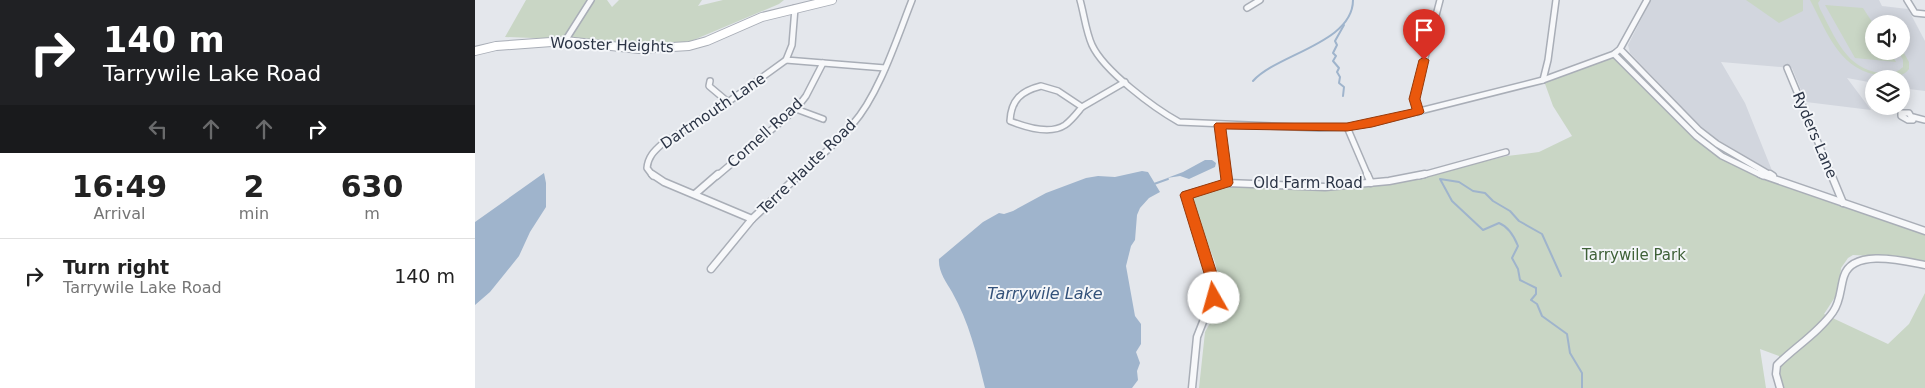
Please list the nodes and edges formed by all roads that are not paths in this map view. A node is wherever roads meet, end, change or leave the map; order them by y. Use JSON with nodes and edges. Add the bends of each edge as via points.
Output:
{"nodes":[{"id":1,"x":591,"y":0,"type":"edge"},
{"id":2,"x":832,"y":0,"type":"edge"},
{"id":3,"x":912,"y":0,"type":"edge"},
{"id":4,"x":1080,"y":0,"type":"edge"},
{"id":5,"x":1260,"y":0,"type":"edge"},
{"id":6,"x":1440,"y":0,"type":"edge"},
{"id":7,"x":1556,"y":0,"type":"edge"},
{"id":8,"x":1647,"y":0,"type":"edge"},
{"id":9,"x":1907,"y":0,"type":"edge"},
{"id":10,"x":795,"y":8,"type":"junction"},
{"id":11,"x":1247,"y":8,"type":"dead end"},
{"id":12,"x":1925,"y":14,"type":"edge"},
{"id":13,"x":565,"y":41,"type":"junction"},
{"id":14,"x":1620,"y":49,"type":"junction"},
{"id":15,"x":475,"y":50,"type":"edge"},
{"id":16,"x":1614,"y":54,"type":"junction"},
{"id":17,"x":786,"y":60,"type":"junction"},
{"id":18,"x":823,"y":63,"type":"junction"},
{"id":19,"x":885,"y":68,"type":"junction"},
{"id":20,"x":1787,"y":68,"type":"dead end"},
{"id":21,"x":1543,"y":80,"type":"junction"},
{"id":22,"x":710,"y":81,"type":"dead end"},
{"id":23,"x":1125,"y":82,"type":"junction"},
{"id":24,"x":728,"y":102,"type":"junction"},
{"id":25,"x":1082,"y":107,"type":"junction"},
{"id":26,"x":796,"y":109,"type":"junction"},
{"id":27,"x":1418,"y":112,"type":"junction"},
{"id":28,"x":1913,"y":117,"type":"dead end"},
{"id":29,"x":823,"y":119,"type":"dead end"},
{"id":30,"x":1925,"y":120,"type":"edge"},
{"id":31,"x":1220,"y":125,"type":"junction"},
{"id":32,"x":1347,"y":127,"type":"junction"},
{"id":33,"x":1506,"y":152,"type":"dead end"},
{"id":34,"x":1227,"y":183,"type":"junction"},
{"id":35,"x":1371,"y":184,"type":"junction"},
{"id":36,"x":1801,"y":189,"type":"junction"},
{"id":37,"x":695,"y":194,"type":"junction"},
{"id":38,"x":1843,"y":203,"type":"junction"},
{"id":39,"x":752,"y":220,"type":"junction"},
{"id":40,"x":1925,"y":231,"type":"edge"},
{"id":41,"x":1925,"y":265,"type":"edge"},
{"id":42,"x":711,"y":269,"type":"dead end"},
{"id":43,"x":1192,"y":388,"type":"edge"},
{"id":44,"x":1780,"y":388,"type":"edge"}],
"edges":[{"from":1,"to":13,"type":"street"},
{"from":2,"to":10,"type":"main road","name":"Wooster Heights"},
{"from":3,"to":19,"type":"street","name":"Terre Haute Road"},
{"from":4,"to":23,"type":"street","via":[[1097,55]]},
{"from":5,"to":11,"type":"street"},
{"from":6,"to":27,"type":"street","via":[[1416,92]]},
{"from":7,"to":21,"type":"street"},
{"from":8,"to":14,"type":"street"},
{"from":9,"to":12,"type":"street","via":[[1915,13]]},
{"from":10,"to":13,"type":"main road","name":"Wooster Heights","via":[[689,46],[639,48]]},
{"from":10,"to":17,"type":"street","via":[[791,46]]},
{"from":13,"to":15,"type":"main road","name":"Wooster Heights"},
{"from":14,"to":16,"type":"street"},
{"from":14,"to":36,"type":"street","via":[[1699,130],[1753,165]]},
{"from":16,"to":21,"type":"street"},
{"from":16,"to":36,"type":"street","via":[[1677,120],[1711,148],[1756,173]]},
{"from":17,"to":18,"type":"street"},
{"from":17,"to":24,"type":"street","name":"Dartmouth Lane"},
{"from":18,"to":19,"type":"street"},
{"from":18,"to":26,"type":"street","name":"Cornell Road"},
{"from":19,"to":39,"type":"street","name":"Terre Haute Road","via":[[853,125]]},
{"from":20,"to":38,"type":"street","name":"Ryders Lane"},
{"from":21,"to":27,"type":"street"},
{"from":22,"to":24,"type":"street","via":[[711,89]]},
{"from":23,"to":25,"type":"street"},
{"from":23,"to":31,"type":"street","via":[[1169,118],[1191,124]]},
{"from":24,"to":37,"type":"street","name":"Dartmouth Lane","via":[[662,144],[649,160],[647,168],[653,176]]},
{"from":25,"to":25,"type":"street","via":[[1053,88],[1030,88],[1015,98],[1010,106],[1010,121],[1053,129],[1062,127]]},
{"from":26,"to":29,"type":"street"},
{"from":26,"to":37,"type":"street","name":"Cornell Road"},
{"from":27,"to":32,"type":"street"},
{"from":28,"to":30,"type":"street"},
{"from":31,"to":32,"type":"street"},
{"from":31,"to":34,"type":"street"},
{"from":32,"to":35,"type":"street"},
{"from":33,"to":35,"type":"street","name":"Old Farm Road","via":[[1407,179]]},
{"from":34,"to":35,"type":"street","name":"Old Farm Road","via":[[1325,187]]},
{"from":34,"to":43,"type":"street","name":"Old Farm Road","via":[[1186,195],[1214,283],[1214,298],[1199,328],[1195,345]]},
{"from":36,"to":38,"type":"street"},
{"from":37,"to":39,"type":"street","name":"Dartmouth Lane"},
{"from":38,"to":40,"type":"street"},
{"from":39,"to":42,"type":"street","name":"Terre Haute Road"},
{"from":41,"to":44,"type":"street","via":[[1878,259],[1851,264],[1845,272],[1839,302],[1833,313],[1777,365]]}]}
